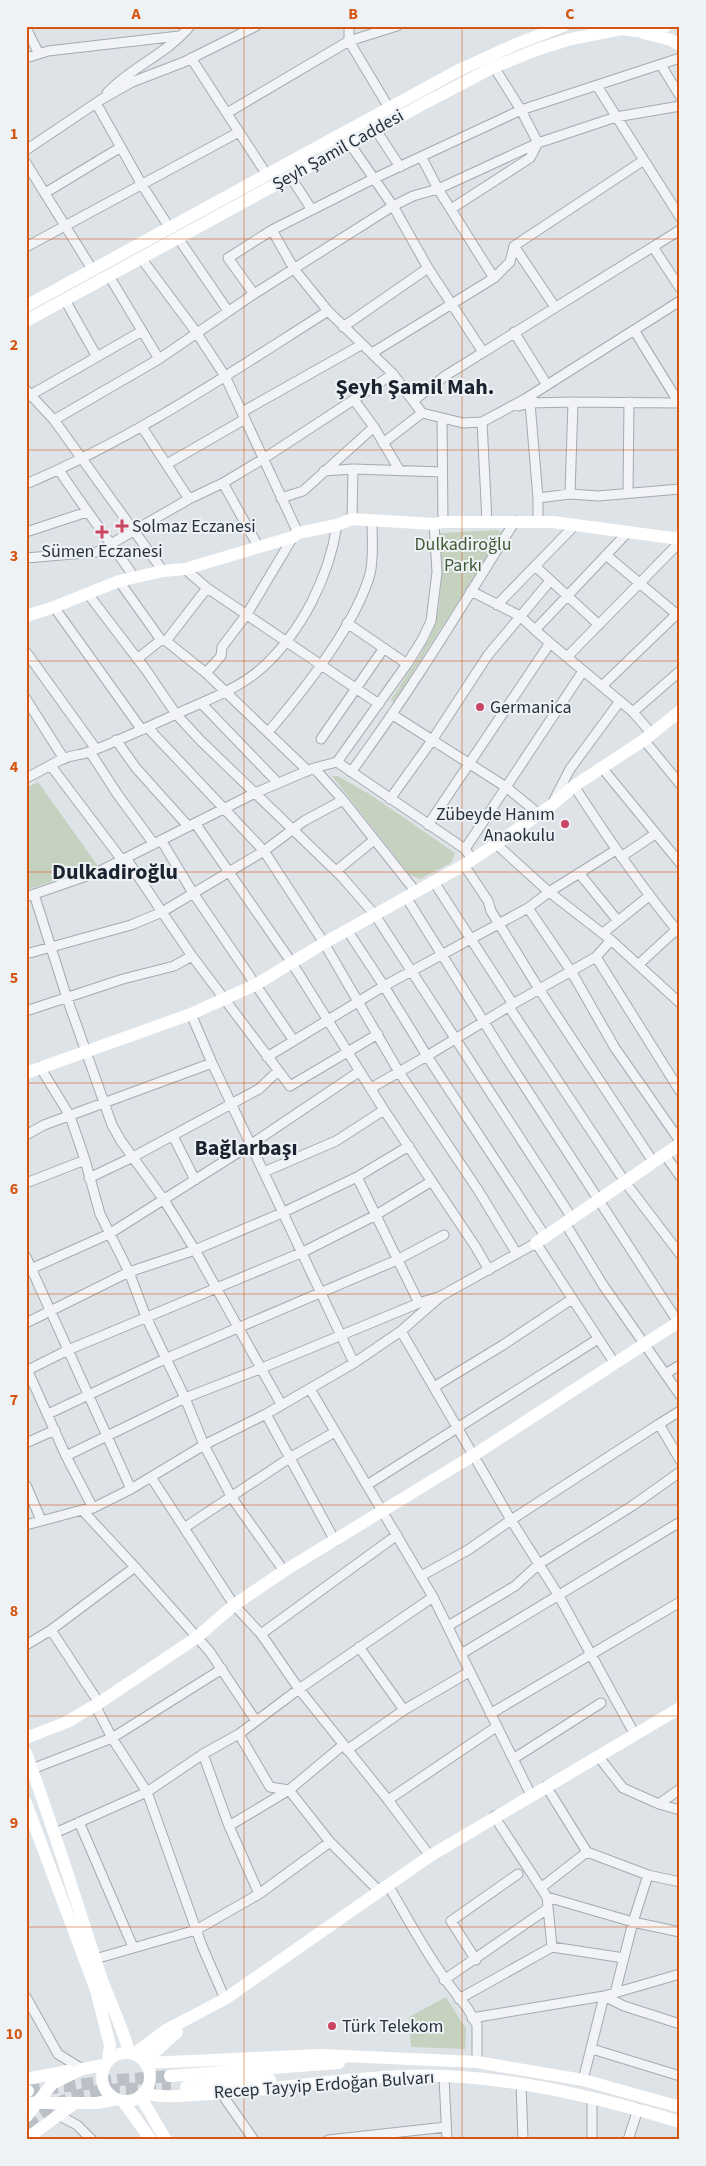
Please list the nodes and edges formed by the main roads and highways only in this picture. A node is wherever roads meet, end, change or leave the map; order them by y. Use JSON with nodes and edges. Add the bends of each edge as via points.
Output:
{"nodes":[{"id":1,"x":563,"y":26,"type":"edge"},
{"id":2,"x":666,"y":26,"type":"edge"},
{"id":3,"x":635,"y":29,"type":"edge"},
{"id":4,"x":680,"y":45,"type":"edge"},
{"id":5,"x":26,"y":306,"type":"edge"},
{"id":6,"x":26,"y":321,"type":"edge"},
{"id":7,"x":680,"y":540,"type":"edge"},
{"id":8,"x":26,"y":616,"type":"edge"},
{"id":9,"x":680,"y":711,"type":"edge"},
{"id":10,"x":26,"y":1073,"type":"edge"},
{"id":11,"x":680,"y":1143,"type":"edge"},
{"id":12,"x":540,"y":1239,"type":"road end"},
{"id":13,"x":679,"y":1321,"type":"edge"},
{"id":14,"x":680,"y":1708,"type":"edge"},
{"id":15,"x":26,"y":1738,"type":"edge"},
{"id":16,"x":26,"y":1753,"type":"edge"},
{"id":17,"x":26,"y":1803,"type":"edge"},
{"id":18,"x":139,"y":2058,"type":"junction"},
{"id":19,"x":428,"y":2059,"type":"junction"},
{"id":20,"x":106,"y":2063,"type":"junction"},
{"id":21,"x":82,"y":2068,"type":"junction"},
{"id":22,"x":404,"y":2076,"type":"junction"},
{"id":23,"x":29,"y":2088,"type":"edge"},
{"id":24,"x":141,"y":2095,"type":"junction"},
{"id":25,"x":120,"y":2100,"type":"junction"},
{"id":26,"x":75,"y":2103,"type":"junction"},
{"id":27,"x":680,"y":2106,"type":"edge"},
{"id":28,"x":26,"y":2116,"type":"edge"},
{"id":29,"x":680,"y":2122,"type":"edge"},
{"id":30,"x":26,"y":2139,"type":"edge"},
{"id":31,"x":151,"y":2140,"type":"edge"},
{"id":32,"x":166,"y":2140,"type":"edge"}],
"edges":[{"from":1,"to":5,"type":"main road","name":"Şeyh Şamil Caddesi","via":[[478,60]]},
{"from":2,"to":3,"type":"main road","name":"Şeyh Şamil Caddesi"},
{"from":3,"to":4,"type":"main road"},
{"from":3,"to":6,"type":"main road","name":"Şeyh Şamil Caddesi","via":[[571,39],[494,67]]},
{"from":7,"to":8,"type":"main road","via":[[538,521],[439,523],[352,519],[185,569],[119,581]]},
{"from":9,"to":10,"type":"main road","via":[[496,844],[467,858],[434,882],[257,984],[191,1014]]},
{"from":11,"to":12,"type":"main road"},
{"from":13,"to":15,"type":"main road","via":[[474,1455],[284,1571],[234,1605],[196,1638],[97,1704],[67,1722]]},
{"from":14,"to":18,"type":"main road","via":[[430,1856]]},
{"from":16,"to":18,"type":"main road","via":[[104,1985]]},
{"from":17,"to":20,"type":"main road","via":[[96,1990],[110,2045]]},
{"from":18,"to":19,"type":"main road","name":"Recep Tayyip Erdoğan Bulvarı","via":[[322,2055]]},
{"from":18,"to":20,"type":"main road","via":[[118,2054]]},
{"from":18,"to":24,"type":"main road","via":[[150,2076]]},
{"from":19,"to":22,"type":"main road","via":[[370,2060],[170,2082]]},
{"from":19,"to":27,"type":"main road","name":"Recep Tayyip Erdoğan Bulvarı","via":[[478,2062],[582,2080]]},
{"from":20,"to":21,"type":"main road"},
{"from":20,"to":25,"type":"main road","via":[[103,2085],[106,2091]]},
{"from":21,"to":23,"type":"main road"},
{"from":21,"to":23,"type":"main road","via":[[52,2084]]},
{"from":22,"to":24,"type":"main road","name":"Recep Tayyip Erdoğan Bulvarı","via":[[221,2093]]},
{"from":22,"to":29,"type":"main road","name":"Recep Tayyip Erdoğan Bulvarı","via":[[521,2084],[592,2098]]},
{"from":23,"to":26,"type":"main road"},
{"from":23,"to":28,"type":"main road"},
{"from":24,"to":25,"type":"main road"},
{"from":24,"to":32,"type":"main road"},
{"from":25,"to":26,"type":"main road"},
{"from":25,"to":31,"type":"main road"},
{"from":26,"to":30,"type":"main road"}]}
